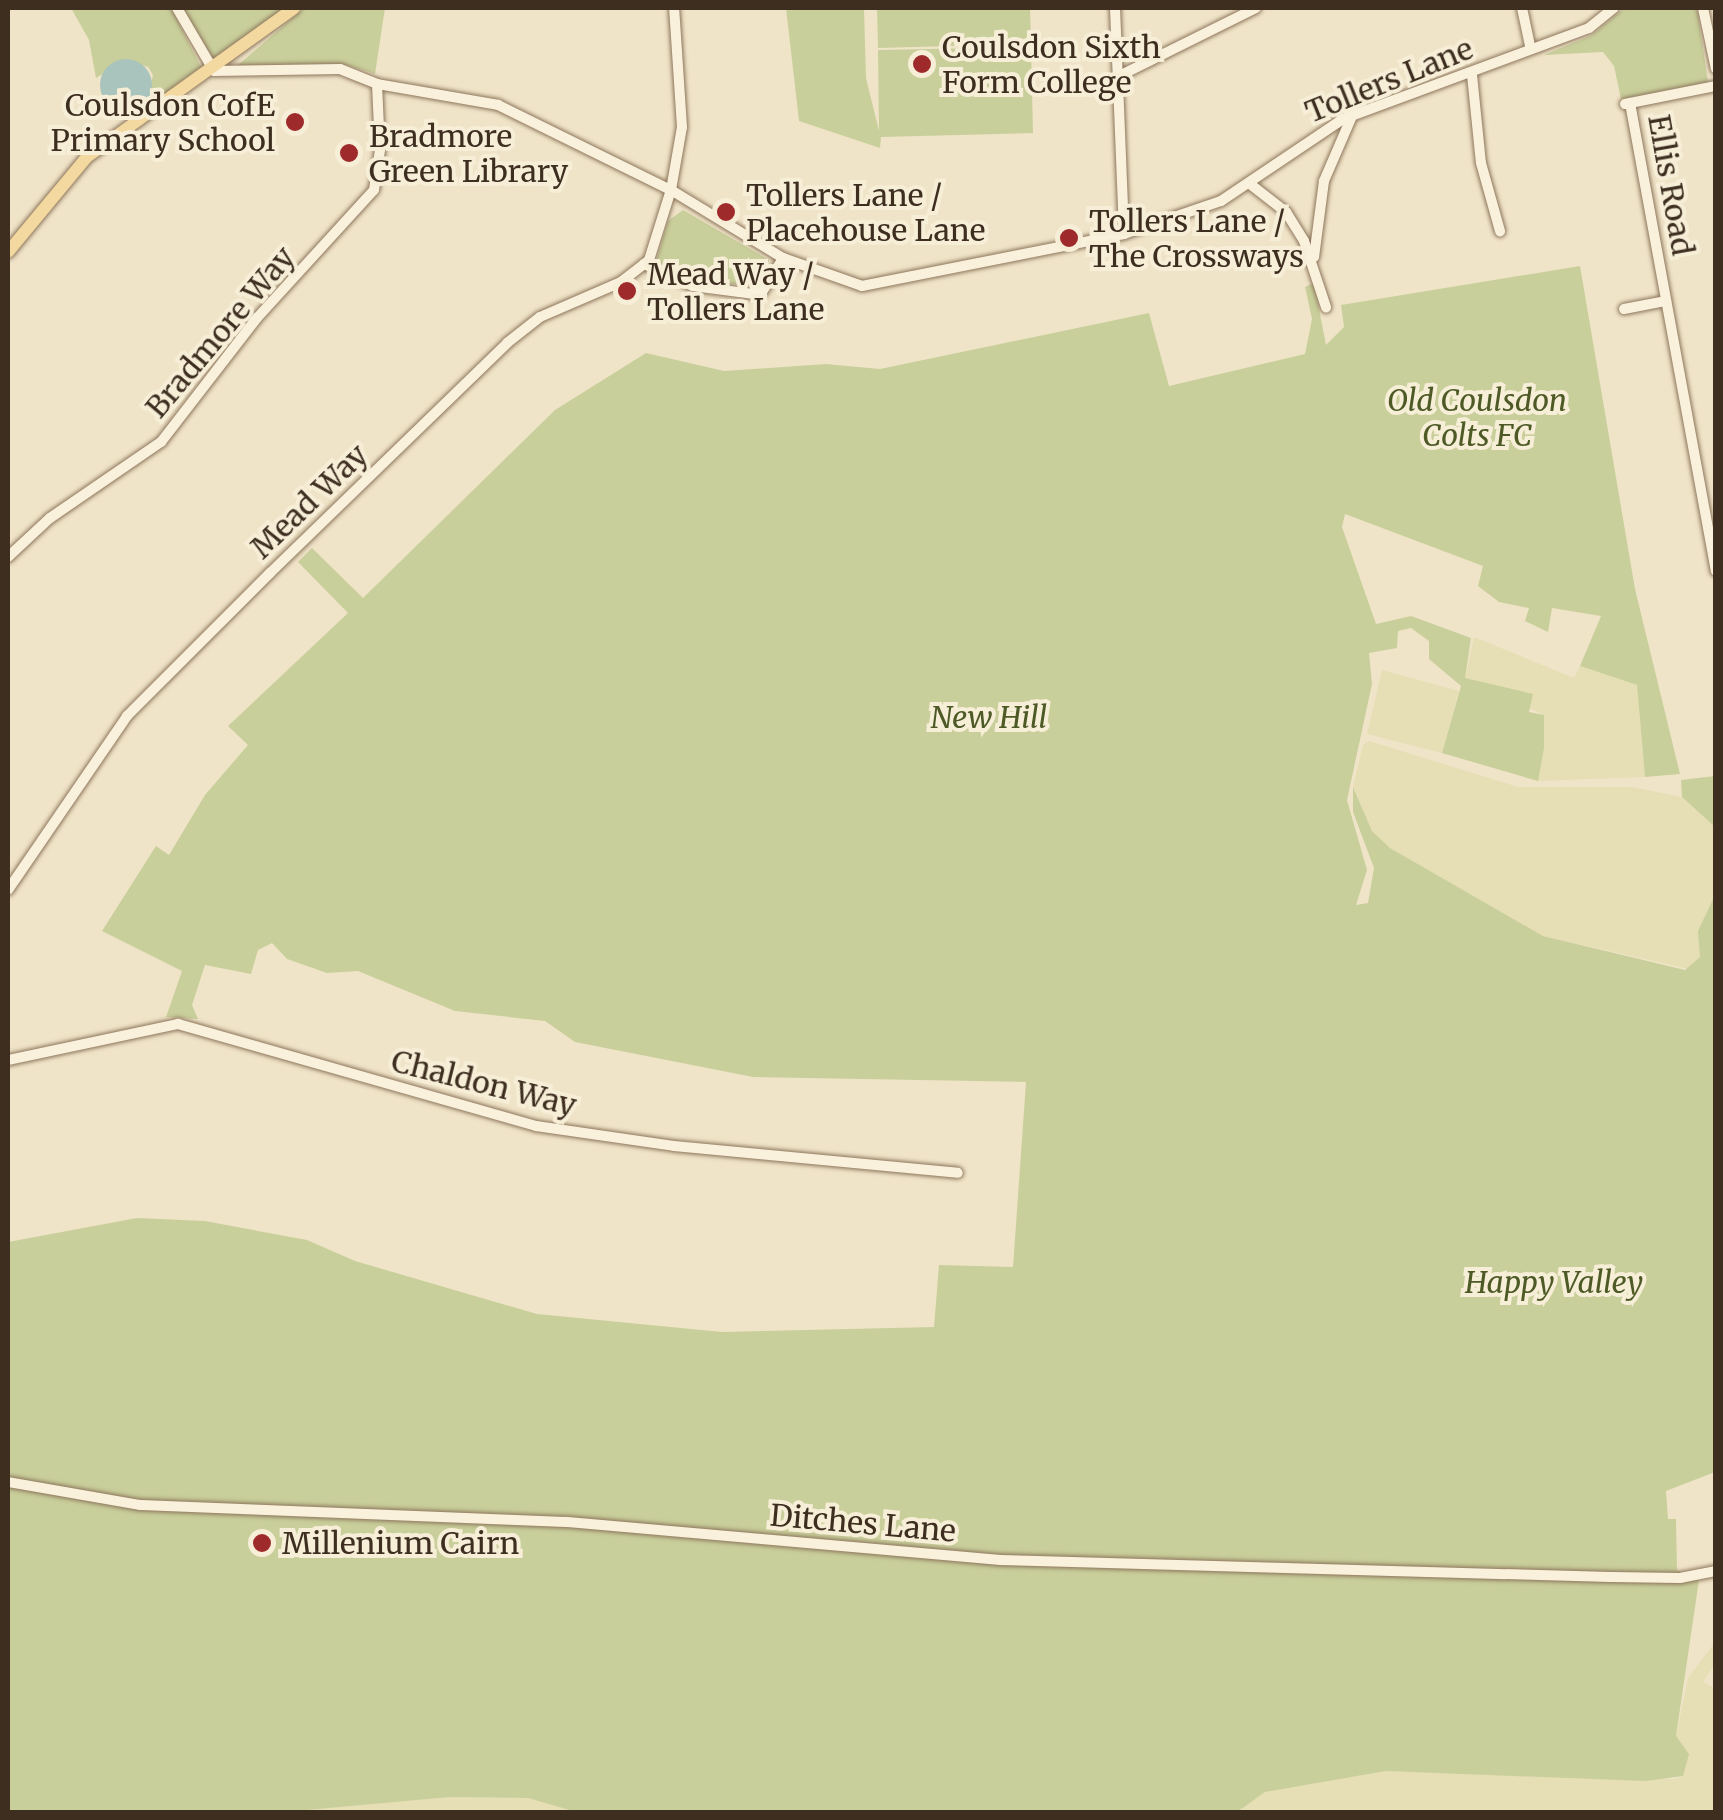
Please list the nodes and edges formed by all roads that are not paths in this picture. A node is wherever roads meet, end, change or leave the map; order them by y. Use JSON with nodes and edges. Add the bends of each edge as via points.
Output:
{"nodes":[{"id":1,"x":177,"y":8,"type":"edge"},
{"id":2,"x":294,"y":8,"type":"edge"},
{"id":3,"x":674,"y":8,"type":"edge"},
{"id":4,"x":1115,"y":8,"type":"edge"},
{"id":5,"x":1256,"y":8,"type":"edge"},
{"id":6,"x":1522,"y":8,"type":"edge"},
{"id":7,"x":1614,"y":8,"type":"edge"},
{"id":8,"x":1703,"y":8,"type":"edge"},
{"id":9,"x":1530,"y":47,"type":"junction"},
{"id":10,"x":1716,"y":69,"type":"edge"},
{"id":11,"x":214,"y":72,"type":"junction"},
{"id":12,"x":1472,"y":74,"type":"junction"},
{"id":13,"x":1117,"y":77,"type":"junction"},
{"id":14,"x":377,"y":84,"type":"junction"},
{"id":15,"x":1716,"y":86,"type":"edge"},
{"id":16,"x":1352,"y":116,"type":"junction"},
{"id":17,"x":1250,"y":184,"type":"junction"},
{"id":18,"x":672,"y":190,"type":"junction"},
{"id":19,"x":1500,"y":231,"type":"dead end"},
{"id":20,"x":1124,"y":234,"type":"junction"},
{"id":21,"x":8,"y":252,"type":"edge"},
{"id":22,"x":783,"y":258,"type":"junction"},
{"id":23,"x":1314,"y":258,"type":"junction"},
{"id":24,"x":644,"y":264,"type":"junction"},
{"id":25,"x":1666,"y":301,"type":"junction"},
{"id":26,"x":1326,"y":307,"type":"dead end"},
{"id":27,"x":1624,"y":309,"type":"dead end"},
{"id":28,"x":8,"y":557,"type":"edge"},
{"id":29,"x":1716,"y":571,"type":"edge"},
{"id":30,"x":8,"y":890,"type":"edge"},
{"id":31,"x":8,"y":1060,"type":"edge"},
{"id":32,"x":958,"y":1173,"type":"dead end"},
{"id":33,"x":8,"y":1482,"type":"edge"},
{"id":34,"x":1716,"y":1570,"type":"edge"}],
"edges":[{"from":1,"to":11,"type":"street"},
{"from":2,"to":11,"type":"main road"},
{"from":3,"to":18,"type":"street","via":[[682,127]]},
{"from":4,"to":13,"type":"street"},
{"from":5,"to":13,"type":"street"},
{"from":6,"to":9,"type":"street"},
{"from":7,"to":9,"type":"street","name":"Tollers Lane","via":[[1589,28]]},
{"from":8,"to":10,"type":"street"},
{"from":9,"to":12,"type":"street","name":"Tollers Lane"},
{"from":11,"to":14,"type":"street","name":"Tollers Lane","via":[[340,69]]},
{"from":11,"to":21,"type":"main road","via":[[87,157]]},
{"from":12,"to":16,"type":"street","name":"Tollers Lane"},
{"from":12,"to":19,"type":"street","via":[[1481,163]]},
{"from":13,"to":20,"type":"street"},
{"from":14,"to":18,"type":"street","name":"Tollers Lane","via":[[498,105]]},
{"from":14,"to":28,"type":"street","name":"Bradmore Way","via":[[380,163],[374,190],[257,318],[161,442],[50,518]]},
{"from":15,"to":25,"type":"street","name":"Ellis Road","via":[[1627,103]]},
{"from":16,"to":17,"type":"street","name":"Tollers Lane","via":[[1308,137]]},
{"from":16,"to":23,"type":"street","via":[[1324,181]]},
{"from":17,"to":20,"type":"street","name":"Tollers Lane"},
{"from":17,"to":23,"type":"street","via":[[1286,212]]},
{"from":18,"to":22,"type":"street","name":"Tollers Lane"},
{"from":18,"to":24,"type":"street","via":[[658,245]]},
{"from":20,"to":22,"type":"street","name":"Tollers Lane","via":[[862,286]]},
{"from":22,"to":24,"type":"street","via":[[754,294],[694,286]]},
{"from":23,"to":26,"type":"street"},
{"from":24,"to":30,"type":"street","name":"Mead Way","via":[[621,282],[540,317],[507,343],[256,586],[127,716]]},
{"from":25,"to":27,"type":"street"},
{"from":25,"to":29,"type":"street","name":"Ellis Road"},
{"from":31,"to":32,"type":"street","name":"Chaldon Way","via":[[178,1024],[536,1126]]},
{"from":33,"to":34,"type":"street","name":"Ditches Lane","via":[[140,1505],[567,1522],[1001,1560],[1611,1577]]}]}
